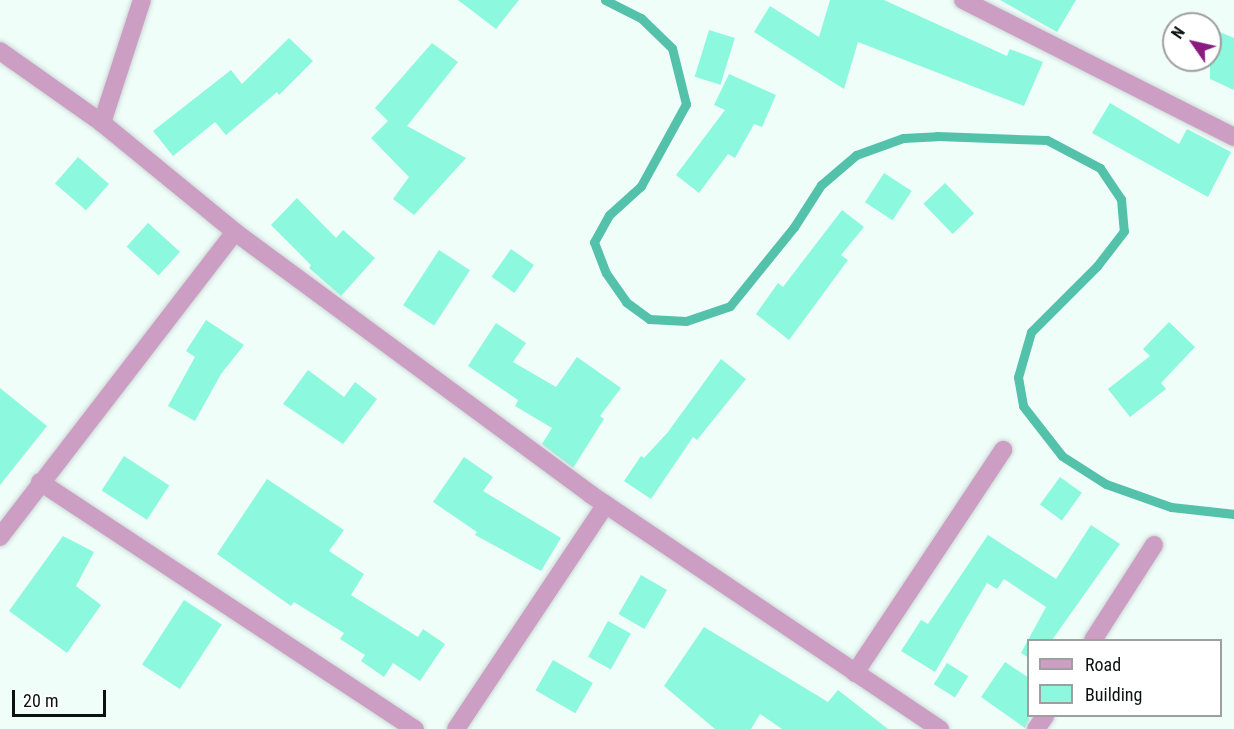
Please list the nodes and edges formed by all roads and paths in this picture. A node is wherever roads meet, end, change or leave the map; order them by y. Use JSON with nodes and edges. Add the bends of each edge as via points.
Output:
{"nodes":[{"id":1,"x":142,"y":0,"type":"edge"},
{"id":2,"x":963,"y":0,"type":"edge"},
{"id":3,"x":0,"y":51,"type":"edge"},
{"id":4,"x":102,"y":123,"type":"junction"},
{"id":5,"x":1234,"y":137,"type":"edge"},
{"id":6,"x":235,"y":232,"type":"junction"},
{"id":7,"x":1003,"y":450,"type":"dead end"},
{"id":8,"x":40,"y":482,"type":"junction"},
{"id":9,"x":606,"y":504,"type":"junction"},
{"id":10,"x":0,"y":537,"type":"edge"},
{"id":11,"x":1154,"y":545,"type":"dead end"},
{"id":12,"x":1094,"y":639,"type":"edge"},
{"id":13,"x":855,"y":673,"type":"junction"},
{"id":14,"x":415,"y":729,"type":"edge"},
{"id":15,"x":456,"y":729,"type":"edge"},
{"id":16,"x":940,"y":729,"type":"edge"}],
"edges":[{"from":1,"to":4,"type":"street"},
{"from":2,"to":5,"type":"street"},
{"from":3,"to":4,"type":"street"},
{"from":4,"to":6,"type":"street"},
{"from":6,"to":8,"type":"street","via":[[72,448]]},
{"from":6,"to":9,"type":"street"},
{"from":7,"to":13,"type":"street"},
{"from":8,"to":10,"type":"street"},
{"from":8,"to":14,"type":"street"},
{"from":9,"to":13,"type":"street"},
{"from":9,"to":15,"type":"street"},
{"from":11,"to":12,"type":"street"},
{"from":13,"to":16,"type":"street"}]}
